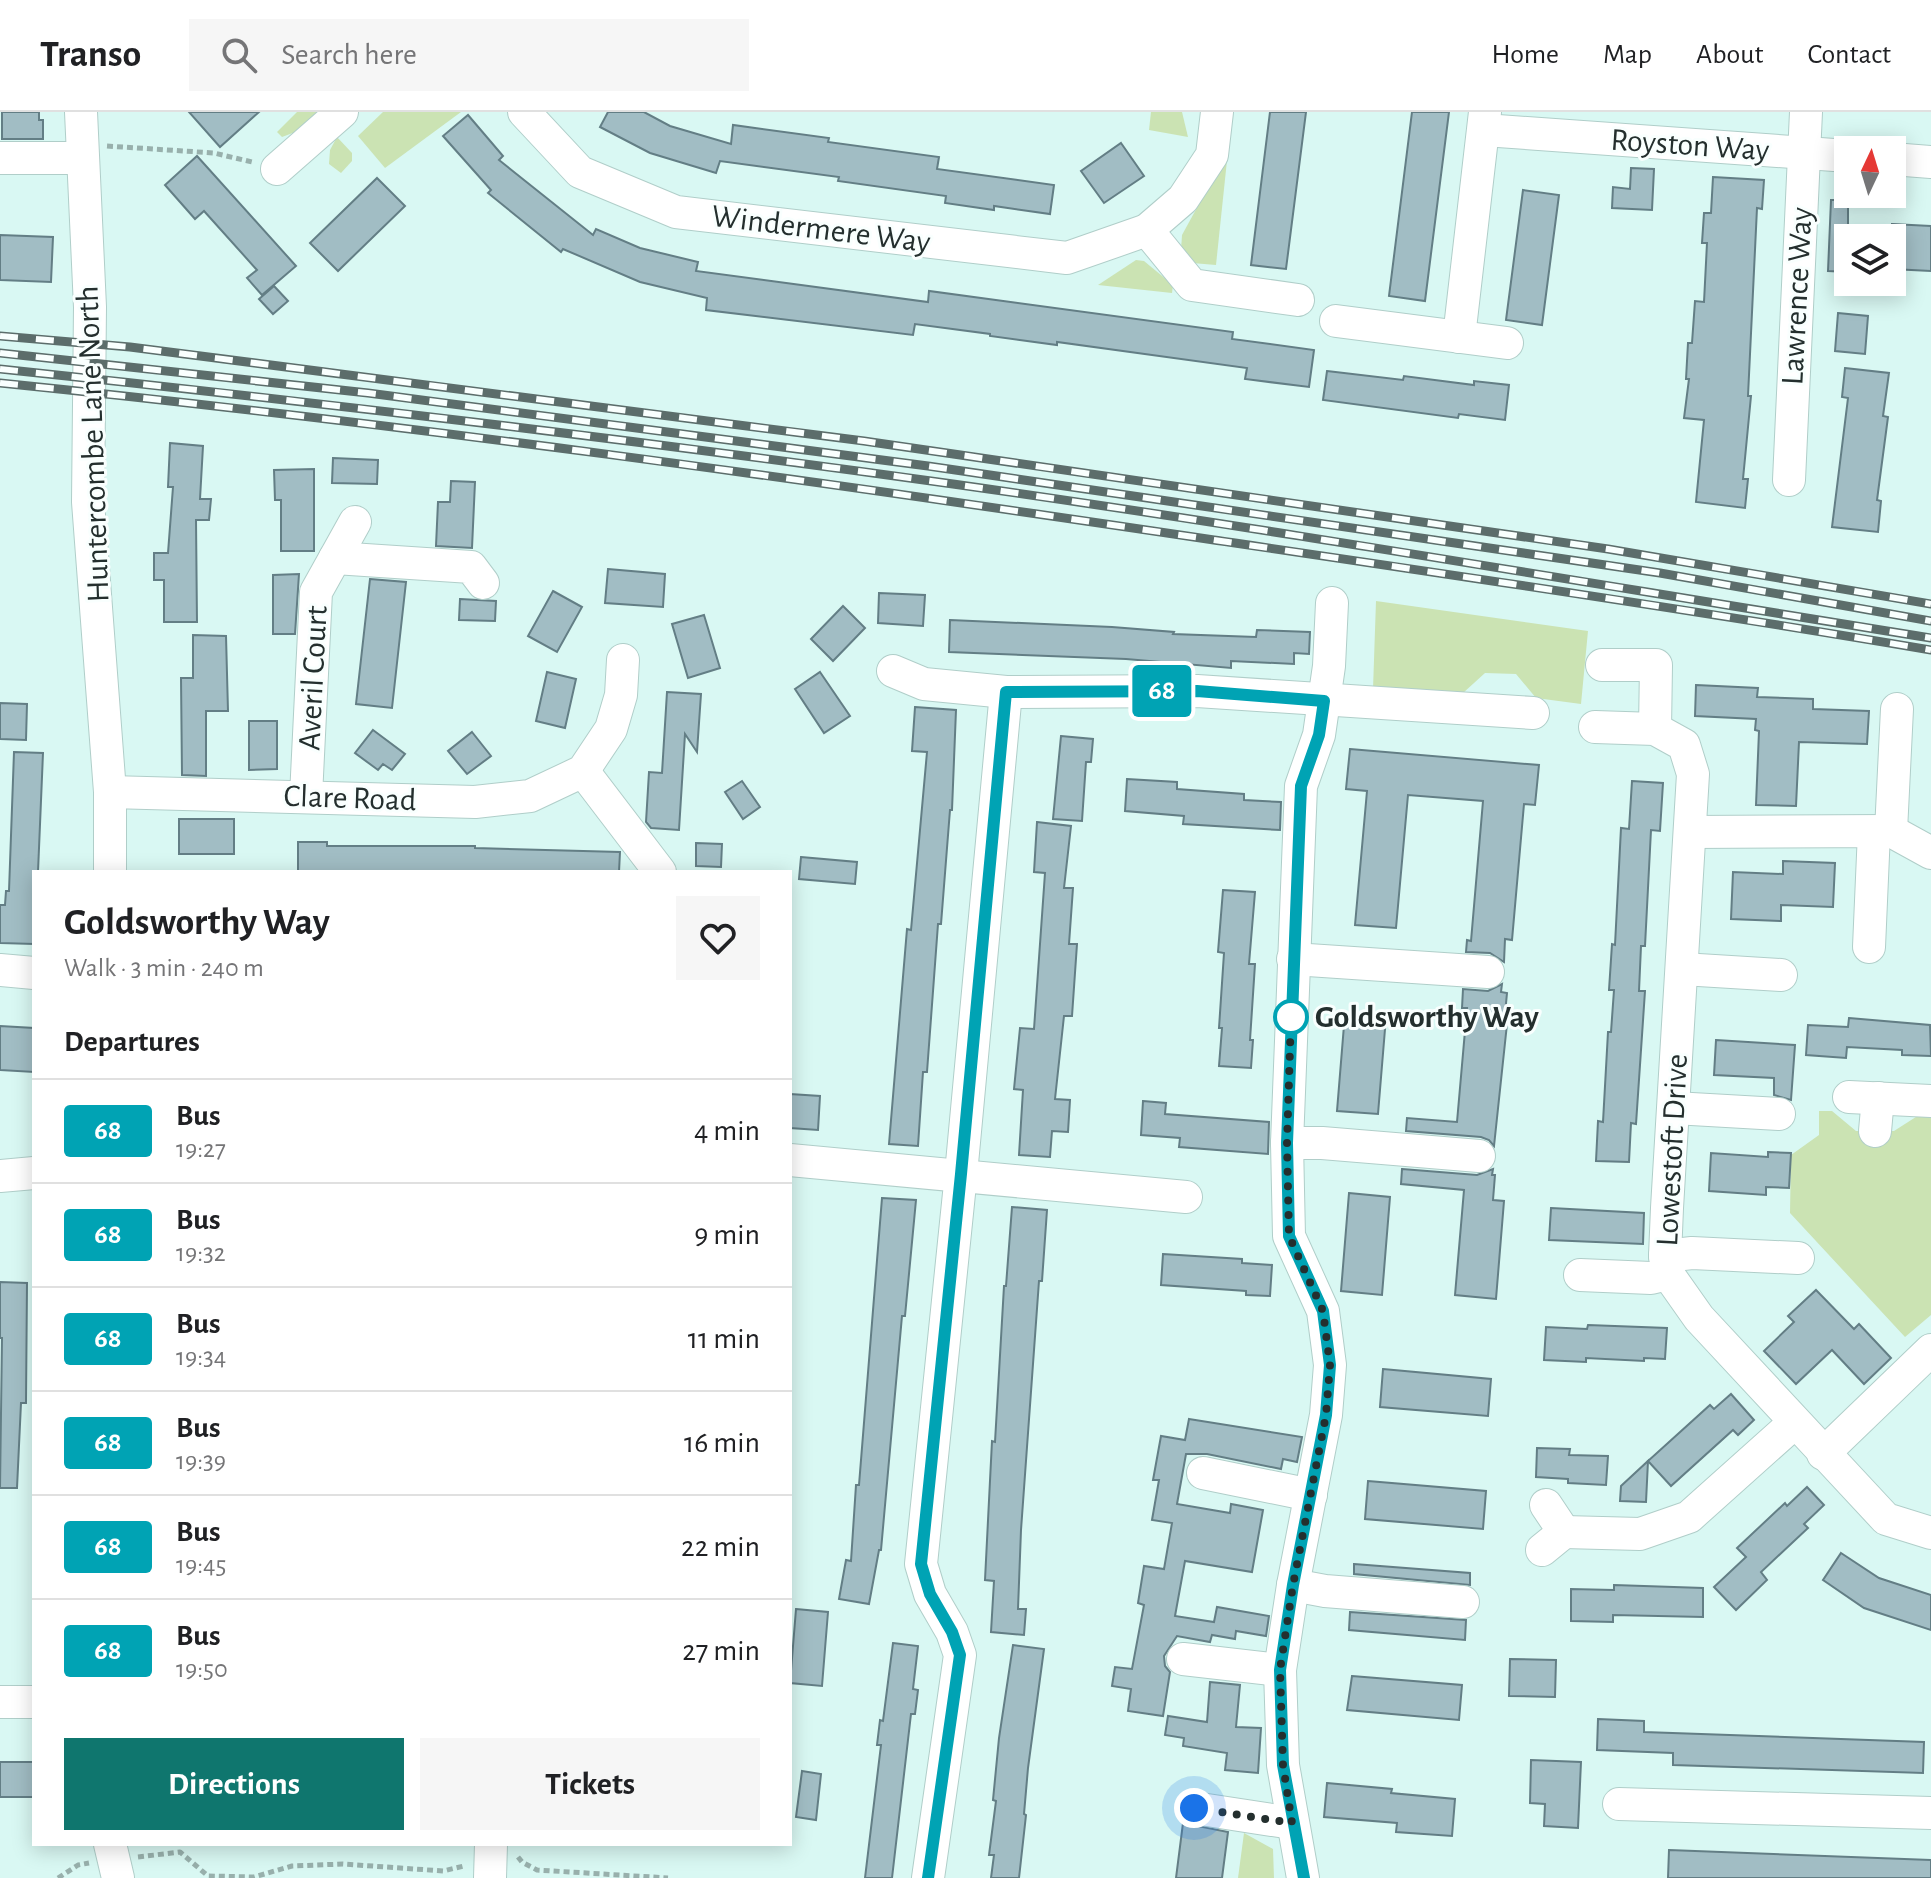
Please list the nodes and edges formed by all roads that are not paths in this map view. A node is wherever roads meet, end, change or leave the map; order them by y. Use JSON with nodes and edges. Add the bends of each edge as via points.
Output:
{"nodes":[{"id":1,"x":81,"y":112,"type":"edge"},
{"id":2,"x":342,"y":112,"type":"edge"},
{"id":3,"x":524,"y":112,"type":"edge"},
{"id":4,"x":1217,"y":112,"type":"edge"},
{"id":5,"x":1806,"y":112,"type":"edge"},
{"id":6,"x":1485,"y":121,"type":"edge"},
{"id":7,"x":82,"y":152,"type":"junction"},
{"id":8,"x":1803,"y":153,"type":"junction"},
{"id":9,"x":1834,"y":155,"type":"edge"},
{"id":10,"x":0,"y":158,"type":"edge"},
{"id":11,"x":1906,"y":160,"type":"edge"},
{"id":12,"x":1931,"y":162,"type":"edge"},
{"id":13,"x":277,"y":169,"type":"road end"},
{"id":14,"x":1147,"y":230,"type":"junction"},
{"id":15,"x":1298,"y":300,"type":"dead end"},
{"id":16,"x":1336,"y":321,"type":"dead end"},
{"id":17,"x":1459,"y":337,"type":"junction"},
{"id":18,"x":1507,"y":343,"type":"dead end"},
{"id":19,"x":1789,"y":480,"type":"dead end"},
{"id":20,"x":355,"y":522,"type":"dead end"},
{"id":21,"x":335,"y":558,"type":"junction"},
{"id":22,"x":483,"y":583,"type":"dead end"},
{"id":23,"x":1332,"y":603,"type":"dead end"},
{"id":24,"x":624,"y":656,"type":"dead end"},
{"id":25,"x":1602,"y":665,"type":"dead end"},
{"id":26,"x":893,"y":671,"type":"dead end"},
{"id":27,"x":1006,"y":692,"type":"junction"},
{"id":28,"x":1324,"y":701,"type":"junction"},
{"id":29,"x":1897,"y":709,"type":"dead end"},
{"id":30,"x":1533,"y":713,"type":"dead end"},
{"id":31,"x":1595,"y":727,"type":"dead end"},
{"id":32,"x":1655,"y":729,"type":"junction"},
{"id":33,"x":583,"y":771,"type":"junction"},
{"id":34,"x":110,"y":792,"type":"junction"},
{"id":35,"x":306,"y":796,"type":"junction"},
{"id":36,"x":1691,"y":832,"type":"junction"},
{"id":37,"x":1883,"y":832,"type":"junction"},
{"id":38,"x":1931,"y":853,"type":"edge"},
{"id":39,"x":110,"y":870,"type":"edge"},
{"id":40,"x":658,"y":870,"type":"edge"},
{"id":41,"x":1869,"y":947,"type":"dead end"},
{"id":42,"x":1293,"y":959,"type":"junction"},
{"id":43,"x":1682,"y":969,"type":"junction"},
{"id":44,"x":0,"y":970,"type":"edge"},
{"id":45,"x":1488,"y":972,"type":"dead end"},
{"id":46,"x":32,"y":973,"type":"edge"},
{"id":47,"x":1781,"y":975,"type":"dead end"},
{"id":48,"x":1931,"y":1101,"type":"edge"},
{"id":49,"x":1674,"y":1108,"type":"junction"},
{"id":50,"x":1779,"y":1114,"type":"dead end"},
{"id":51,"x":1875,"y":1131,"type":"dead end"},
{"id":52,"x":1287,"y":1143,"type":"junction"},
{"id":53,"x":1479,"y":1156,"type":"dead end"},
{"id":54,"x":792,"y":1160,"type":"edge"},
{"id":55,"x":32,"y":1173,"type":"edge"},
{"id":56,"x":961,"y":1174,"type":"junction"},
{"id":57,"x":0,"y":1176,"type":"edge"},
{"id":58,"x":1186,"y":1197,"type":"dead end"},
{"id":59,"x":1798,"y":1258,"type":"dead end"},
{"id":60,"x":1666,"y":1265,"type":"junction"},
{"id":61,"x":1580,"y":1275,"type":"dead end"},
{"id":62,"x":1931,"y":1350,"type":"edge"},
{"id":63,"x":1794,"y":1423,"type":"junction"},
{"id":64,"x":1823,"y":1454,"type":"junction"},
{"id":65,"x":1203,"y":1473,"type":"dead end"},
{"id":66,"x":1311,"y":1495,"type":"junction"},
{"id":67,"x":1546,"y":1505,"type":"dead end"},
{"id":68,"x":1931,"y":1533,"type":"edge"},
{"id":69,"x":1293,"y":1585,"type":"junction"},
{"id":70,"x":1463,"y":1602,"type":"dead end"},
{"id":71,"x":1183,"y":1659,"type":"dead end"},
{"id":72,"x":1280,"y":1670,"type":"junction"},
{"id":73,"x":0,"y":1702,"type":"edge"},
{"id":74,"x":32,"y":1702,"type":"edge"},
{"id":75,"x":1619,"y":1804,"type":"dead end"},
{"id":76,"x":1194,"y":1808,"type":"dead end"},
{"id":77,"x":1931,"y":1813,"type":"edge"},
{"id":78,"x":1292,"y":1823,"type":"junction"},
{"id":79,"x":928,"y":1878,"type":"edge"},
{"id":80,"x":1303,"y":1878,"type":"edge"}],
"edges":[{"from":1,"to":7,"type":"street","name":"Huntercombe Lane North"},
{"from":2,"to":13,"type":"street"},
{"from":3,"to":14,"type":"street","name":"Windermere Way","via":[[580,172],[676,212],[1067,258]]},
{"from":4,"to":14,"type":"street","name":"Windermere Way","via":[[1212,155],[1183,199]]},
{"from":5,"to":8,"type":"street","name":"Lawrence Way"},
{"from":6,"to":8,"type":"street","name":"Royston Way"},
{"from":6,"to":17,"type":"street"},
{"from":7,"to":10,"type":"street"},
{"from":7,"to":34,"type":"street","name":"Huntercombe Lane North","via":[[90,307],[88,502]]},
{"from":8,"to":9,"type":"street","name":"Royston Way"},
{"from":8,"to":19,"type":"street","name":"Lawrence Way"},
{"from":11,"to":12,"type":"street"},
{"from":14,"to":15,"type":"street","via":[[1192,285]]},
{"from":16,"to":17,"type":"street"},
{"from":17,"to":18,"type":"street"},
{"from":20,"to":21,"type":"street","name":"Averil Court"},
{"from":21,"to":22,"type":"street","via":[[471,567]]},
{"from":21,"to":35,"type":"street","name":"Averil Court","via":[[316,592]]},
{"from":23,"to":28,"type":"street"},
{"from":24,"to":33,"type":"street","via":[[611,729]]},
{"from":25,"to":32,"type":"street","via":[[1656,665]]},
{"from":26,"to":27,"type":"street","via":[[924,684]]},
{"from":27,"to":28,"type":"street","via":[[1197,691]]},
{"from":27,"to":56,"type":"street"},
{"from":28,"to":30,"type":"street","via":[[1497,699]]},
{"from":28,"to":42,"type":"street","via":[[1319,735],[1301,786]]},
{"from":29,"to":37,"type":"street"},
{"from":31,"to":32,"type":"street"},
{"from":32,"to":36,"type":"street","name":"Lowestoft Drive","via":[[1684,745],[1693,774]]},
{"from":33,"to":35,"type":"street","name":"Clare Road","via":[[530,796],[475,802]]},
{"from":33,"to":40,"type":"street"},
{"from":34,"to":35,"type":"street","name":"Clare Road"},
{"from":34,"to":39,"type":"street","name":"Huntercombe Lane North"},
{"from":36,"to":37,"type":"street"},
{"from":36,"to":43,"type":"street","name":"Lowestoft Drive"},
{"from":37,"to":38,"type":"street"},
{"from":37,"to":41,"type":"street"},
{"from":42,"to":45,"type":"street"},
{"from":42,"to":52,"type":"street"},
{"from":43,"to":47,"type":"street"},
{"from":43,"to":49,"type":"street","name":"Lowestoft Drive"},
{"from":44,"to":46,"type":"street"},
{"from":48,"to":51,"type":"street","via":[[1864,1098]]},
{"from":49,"to":50,"type":"street"},
{"from":49,"to":60,"type":"street","name":"Lowestoft Drive"},
{"from":52,"to":53,"type":"street"},
{"from":52,"to":66,"type":"street","via":[[1289,1236],[1323,1311],[1330,1365]]},
{"from":54,"to":56,"type":"street"},
{"from":55,"to":57,"type":"street"},
{"from":56,"to":58,"type":"street"},
{"from":56,"to":79,"type":"street","via":[[921,1564],[960,1655]]},
{"from":59,"to":60,"type":"street","via":[[1692,1253]]},
{"from":60,"to":61,"type":"street","via":[[1651,1278]]},
{"from":60,"to":63,"type":"street","name":"Lowestoft Drive","via":[[1699,1318]]},
{"from":62,"to":64,"type":"street"},
{"from":63,"to":64,"type":"street","name":"Lowestoft Drive"},
{"from":63,"to":67,"type":"street","via":[[1689,1517],[1640,1534],[1553,1541]]},
{"from":64,"to":68,"type":"street","name":"Lowestoft Drive","via":[[1886,1519]]},
{"from":65,"to":66,"type":"street"},
{"from":66,"to":69,"type":"street"},
{"from":69,"to":70,"type":"street"},
{"from":69,"to":72,"type":"street"},
{"from":71,"to":72,"type":"street"},
{"from":72,"to":78,"type":"street","via":[[1283,1765]]},
{"from":73,"to":74,"type":"street"},
{"from":75,"to":77,"type":"street"},
{"from":76,"to":78,"type":"street"},
{"from":78,"to":80,"type":"street"}]}
